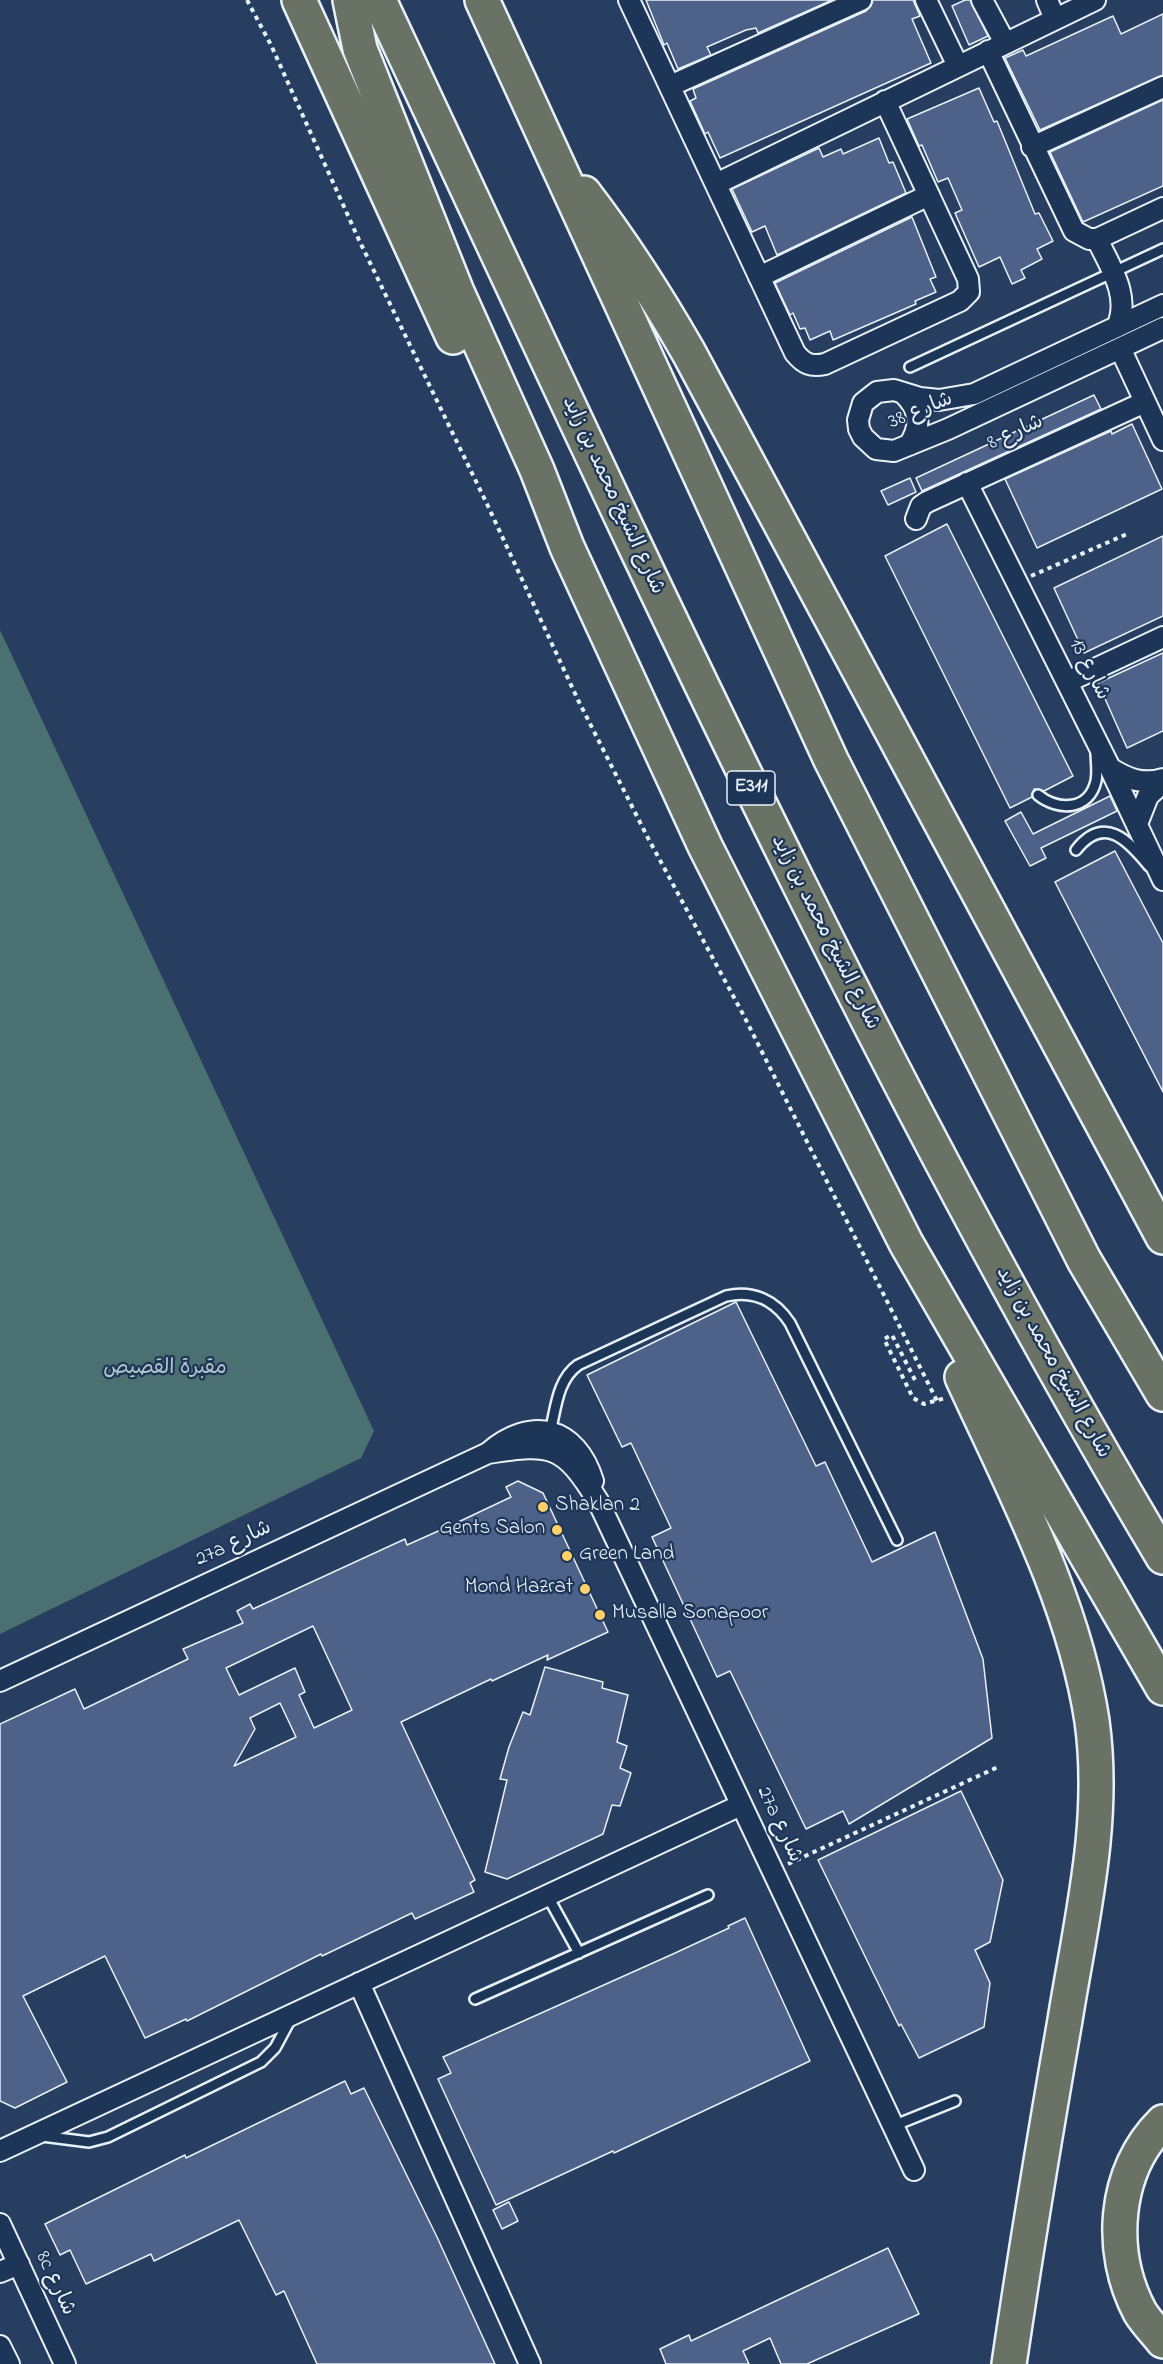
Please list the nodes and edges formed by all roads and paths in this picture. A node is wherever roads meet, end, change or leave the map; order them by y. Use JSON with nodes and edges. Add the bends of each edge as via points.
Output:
{"nodes":[{"id":1,"x":247,"y":0,"type":"edge"},
{"id":2,"x":350,"y":0,"type":"edge"},
{"id":3,"x":379,"y":0,"type":"edge"},
{"id":4,"x":482,"y":0,"type":"edge"},
{"id":5,"x":629,"y":0,"type":"edge"},
{"id":6,"x":861,"y":0,"type":"edge"},
{"id":7,"x":982,"y":0,"type":"edge"},
{"id":8,"x":1047,"y":0,"type":"edge"},
{"id":9,"x":1095,"y":0,"type":"edge"},
{"id":10,"x":931,"y":2,"type":"edge"},
{"id":11,"x":299,"y":8,"type":"edge"},
{"id":12,"x":1056,"y":19,"type":"junction"},
{"id":13,"x":997,"y":47,"type":"junction"},
{"id":14,"x":958,"y":66,"type":"junction"},
{"id":15,"x":670,"y":86,"type":"junction"},
{"id":16,"x":1163,"y":87,"type":"edge"},
{"id":17,"x":885,"y":101,"type":"junction"},
{"id":18,"x":548,"y":146,"type":"junction"},
{"id":19,"x":1032,"y":147,"type":"junction"},
{"id":20,"x":716,"y":184,"type":"junction"},
{"id":21,"x":929,"y":195,"type":"junction"},
{"id":22,"x":1163,"y":208,"type":"edge"},
{"id":23,"x":1097,"y":239,"type":"junction"},
{"id":24,"x":1163,"y":249,"type":"edge"},
{"id":25,"x":1112,"y":272,"type":"junction"},
{"id":26,"x":759,"y":277,"type":"junction"},
{"id":27,"x":1121,"y":292,"type":"junction"},
{"id":28,"x":1157,"y":308,"type":"edge"},
{"id":29,"x":1117,"y":327,"type":"junction"},
{"id":30,"x":1163,"y":328,"type":"edge"},
{"id":31,"x":1120,"y":348,"type":"junction"},
{"id":32,"x":910,"y":367,"type":"dead end"},
{"id":33,"x":903,"y":393,"type":"junction"},
{"id":34,"x":1145,"y":402,"type":"junction"},
{"id":35,"x":1163,"y":440,"type":"edge"},
{"id":36,"x":909,"y":445,"type":"junction"},
{"id":37,"x":967,"y":483,"type":"junction"},
{"id":38,"x":916,"y":519,"type":"dead end"},
{"id":39,"x":1127,"y":534,"type":"dead end"},
{"id":40,"x":567,"y":547,"type":"junction"},
{"id":41,"x":1017,"y":582,"type":"junction"},
{"id":42,"x":1163,"y":637,"type":"edge"},
{"id":43,"x":1067,"y":682,"type":"junction"},
{"id":44,"x":1095,"y":738,"type":"junction"},
{"id":45,"x":1110,"y":768,"type":"junction"},
{"id":46,"x":1163,"y":780,"type":"edge"},
{"id":47,"x":1038,"y":795,"type":"dead end"},
{"id":48,"x":1137,"y":824,"type":"junction"},
{"id":49,"x":1076,"y":850,"type":"dead end"},
{"id":50,"x":1163,"y":880,"type":"edge"},
{"id":51,"x":1163,"y":884,"type":"edge"},
{"id":52,"x":1163,"y":1237,"type":"edge"},
{"id":53,"x":906,"y":1243,"type":"junction"},
{"id":54,"x":915,"y":1380,"type":"dead end"},
{"id":55,"x":968,"y":1391,"type":"junction"},
{"id":56,"x":1163,"y":1394,"type":"edge"},
{"id":57,"x":937,"y":1401,"type":"junction"},
{"id":58,"x":550,"y":1432,"type":"junction"},
{"id":59,"x":488,"y":1453,"type":"junction"},
{"id":60,"x":598,"y":1501,"type":"junction"},
{"id":61,"x":897,"y":1540,"type":"dead end"},
{"id":62,"x":1163,"y":1557,"type":"edge"},
{"id":63,"x":0,"y":1681,"type":"edge"},
{"id":64,"x":1163,"y":1688,"type":"edge"},
{"id":65,"x":1000,"y":1766,"type":"dead end"},
{"id":66,"x":741,"y":1805,"type":"junction"},
{"id":67,"x":773,"y":1871,"type":"junction"},
{"id":68,"x":547,"y":1895,"type":"junction"},
{"id":69,"x":708,"y":1895,"type":"dead end"},
{"id":70,"x":579,"y":1953,"type":"junction"},
{"id":71,"x":359,"y":1983,"type":"junction"},
{"id":72,"x":475,"y":1999,"type":"dead end"},
{"id":73,"x":294,"y":2013,"type":"junction"},
{"id":74,"x":955,"y":2101,"type":"dead end"},
{"id":75,"x":1163,"y":2122,"type":"edge"},
{"id":76,"x":893,"y":2127,"type":"junction"},
{"id":77,"x":33,"y":2135,"type":"junction"},
{"id":78,"x":0,"y":2151,"type":"edge"},
{"id":79,"x":914,"y":2170,"type":"dead end"},
{"id":80,"x":0,"y":2224,"type":"edge"},
{"id":81,"x":19,"y":2264,"type":"junction"},
{"id":82,"x":0,"y":2272,"type":"edge"},
{"id":83,"x":1163,"y":2341,"type":"edge"},
{"id":84,"x":0,"y":2346,"type":"edge"},
{"id":85,"x":9,"y":2364,"type":"edge"},
{"id":86,"x":65,"y":2364,"type":"edge"},
{"id":87,"x":530,"y":2364,"type":"edge"},
{"id":88,"x":1009,"y":2364,"type":"edge"}],
"edges":[{"from":1,"to":57,"type":"path","via":[[578,700],[744,1016]]},
{"from":2,"to":40,"type":"highway","via":[[360,49],[393,134]]},
{"from":3,"to":62,"type":"highway","name":"شارع الشيخ محمد بن زايد","number":"E311","via":[[740,767],[997,1265]]},
{"from":4,"to":18,"type":"highway"},
{"from":5,"to":15,"type":"street"},
{"from":6,"to":15,"type":"street"},
{"from":7,"to":13,"type":"street"},
{"from":8,"to":12,"type":"street"},
{"from":9,"to":12,"type":"street"},
{"from":10,"to":14,"type":"street"},
{"from":11,"to":40,"type":"highway","via":[[458,348],[538,502]]},
{"from":12,"to":13,"type":"street"},
{"from":13,"to":14,"type":"street"},
{"from":13,"to":19,"type":"street"},
{"from":14,"to":17,"type":"street"},
{"from":15,"to":20,"type":"street"},
{"from":16,"to":19,"type":"street"},
{"from":17,"to":20,"type":"street"},
{"from":17,"to":21,"type":"street"},
{"from":18,"to":52,"type":"highway","via":[[658,297]]},
{"from":18,"to":56,"type":"highway","via":[[831,760],[1084,1260]]},
{"from":19,"to":23,"type":"street","via":[[1070,224],[1081,236]]},
{"from":20,"to":26,"type":"street"},
{"from":21,"to":26,"type":"street"},
{"from":21,"to":26,"type":"street","via":[[968,279],[969,292],[960,301],[816,366],[795,353]]},
{"from":22,"to":23,"type":"street"},
{"from":23,"to":25,"type":"street"},
{"from":24,"to":25,"type":"lane"},
{"from":25,"to":27,"type":"street"},
{"from":25,"to":32,"type":"lane"},
{"from":27,"to":28,"type":"street","via":[[1135,303]]},
{"from":27,"to":29,"type":"street","via":[[1123,310]]},
{"from":28,"to":29,"type":"street","name":"شارع 38"},
{"from":29,"to":33,"type":"street","name":"شارع 38","via":[[974,394],[939,400]]},
{"from":30,"to":31,"type":"street","name":"شارع 38"},
{"from":31,"to":34,"type":"street"},
{"from":31,"to":36,"type":"street","name":"شارع 38"},
{"from":33,"to":36,"type":"street","via":[[917,412],[916,435]]},
{"from":33,"to":36,"type":"street","name":"شارع 38","via":[[886,390],[869,397],[858,420],[863,437],[876,449],[894,451]]},
{"from":34,"to":35,"type":"street"},
{"from":34,"to":37,"type":"street","name":"شارع 8"},
{"from":37,"to":38,"type":"street","name":"شارع 8","via":[[921,506]]},
{"from":37,"to":41,"type":"street","name":"شارع 13"},
{"from":39,"to":41,"type":"path"},
{"from":40,"to":53,"type":"highway","via":[[705,846]]},
{"from":41,"to":43,"type":"street","name":"شارع 13"},
{"from":42,"to":43,"type":"street"},
{"from":43,"to":44,"type":"street","name":"شارع 13"},
{"from":44,"to":45,"type":"street","name":"شارع 13"},
{"from":44,"to":47,"type":"lane","via":[[1096,782],[1091,793],[1071,806],[1059,807]]},
{"from":45,"to":46,"type":"street","via":[[1139,781]]},
{"from":45,"to":48,"type":"street","name":"شارع 13"},
{"from":46,"to":48,"type":"street","via":[[1148,796]]},
{"from":48,"to":50,"type":"street","name":"شارع 13"},
{"from":49,"to":51,"type":"lane","via":[[1094,834],[1117,834],[1135,849]]},
{"from":53,"to":55,"type":"highway","via":[[923,1292]]},
{"from":53,"to":64,"type":"highway"},
{"from":54,"to":57,"type":"path","via":[[892,1335],[884,1339],[913,1398],[924,1404]]},
{"from":55,"to":57,"type":"path"},
{"from":55,"to":88,"type":"highway","via":[[1061,1601],[1080,1660],[1092,1721],[1097,1783],[1094,1846]]},
{"from":58,"to":59,"type":"street","name":"27a شارع","via":[[518,1433]]},
{"from":58,"to":60,"type":"street","name":"27a شارع","via":[[568,1439],[582,1453]]},
{"from":58,"to":61,"type":"lane","via":[[561,1386],[578,1365],[726,1296],[757,1296],[776,1306],[790,1323]]},
{"from":59,"to":60,"type":"street","name":"27a شارع","via":[[529,1446],[550,1450],[571,1462]]},
{"from":59,"to":63,"type":"street","name":"27a شارع"},
{"from":60,"to":66,"type":"street","name":"27a شارع"},
{"from":65,"to":67,"type":"path"},
{"from":66,"to":67,"type":"street","name":"27a شارع"},
{"from":66,"to":68,"type":"street"},
{"from":67,"to":76,"type":"street","name":"27a شارع"},
{"from":68,"to":70,"type":"lane"},
{"from":68,"to":71,"type":"street"},
{"from":69,"to":70,"type":"lane"},
{"from":70,"to":72,"type":"lane"},
{"from":71,"to":73,"type":"street"},
{"from":71,"to":87,"type":"street"},
{"from":73,"to":77,"type":"street"},
{"from":73,"to":77,"type":"lane","via":[[275,2048],[261,2062],[108,2137],[89,2142]]},
{"from":74,"to":76,"type":"lane"},
{"from":75,"to":83,"type":"highway","via":[[1133,2165],[1122,2199],[1120,2238],[1129,2286],[1141,2313]]},
{"from":76,"to":79,"type":"street","name":"27a شارع"},
{"from":77,"to":78,"type":"street"},
{"from":80,"to":81,"type":"street","name":"8c شارع"},
{"from":81,"to":82,"type":"street"},
{"from":81,"to":86,"type":"street","name":"8c شارع"},
{"from":84,"to":85,"type":"street"}]}
